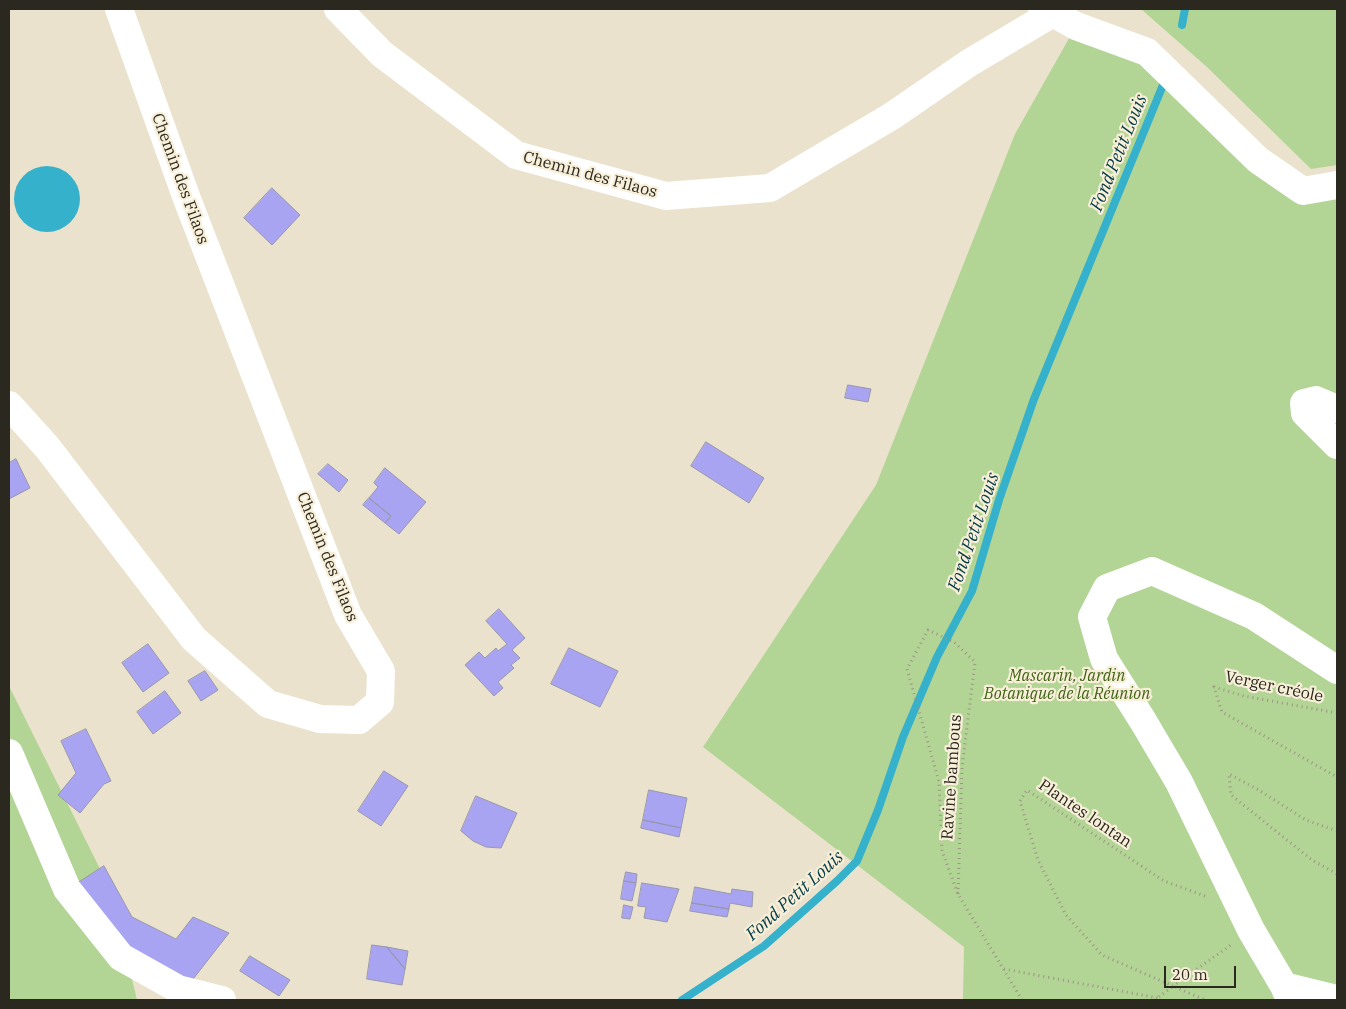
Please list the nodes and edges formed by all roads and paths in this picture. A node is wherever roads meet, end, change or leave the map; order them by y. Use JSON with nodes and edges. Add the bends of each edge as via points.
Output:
{"nodes":[{"id":1,"x":119,"y":9,"type":"edge"},
{"id":2,"x":338,"y":9,"type":"edge"},
{"id":3,"x":1048,"y":11,"type":"edge"},
{"id":4,"x":1337,"y":185,"type":"edge"},
{"id":5,"x":9,"y":405,"type":"edge"},
{"id":6,"x":1337,"y":409,"type":"edge"},
{"id":7,"x":1337,"y":445,"type":"edge"},
{"id":8,"x":1337,"y":670,"type":"edge"},
{"id":9,"x":1337,"y":713,"type":"edge"},
{"id":10,"x":9,"y":753,"type":"edge"},
{"id":11,"x":1337,"y":776,"type":"edge"},
{"id":12,"x":1337,"y":831,"type":"edge"},
{"id":13,"x":1337,"y":874,"type":"edge"},
{"id":14,"x":958,"y":894,"type":"junction"},
{"id":15,"x":1247,"y":919,"type":"junction"},
{"id":16,"x":1003,"y":969,"type":"junction"},
{"id":17,"x":1173,"y":986,"type":"junction"},
{"id":18,"x":1287,"y":993,"type":"edge"},
{"id":19,"x":1156,"y":999,"type":"edge"},
{"id":20,"x":1337,"y":999,"type":"edge"},
{"id":21,"x":222,"y":1000,"type":"edge"},
{"id":22,"x":1022,"y":1000,"type":"edge"},
{"id":23,"x":1205,"y":1000,"type":"edge"}],
"edges":[{"from":1,"to":5,"type":"street","name":"Chemin des Filaos","via":[[187,199],[348,615],[381,671],[380,702],[359,720],[320,719],[268,704],[194,639],[47,447]]},
{"from":2,"to":3,"type":"street","name":"Chemin des Filaos","via":[[382,54],[516,155],[666,196],[770,188],[892,116]]},
{"from":3,"to":4,"type":"street","via":[[1076,26],[1147,52],[1258,160],[1303,191]]},
{"from":6,"to":7,"type":"street","via":[[1316,400],[1304,403],[1305,414]]},
{"from":8,"to":15,"type":"street","via":[[1254,616],[1152,571],[1106,588],[1092,617],[1104,659],[1179,782]]},
{"from":9,"to":11,"type":"path","name":"Verger créole","via":[[1244,696],[1214,687],[1222,712]]},
{"from":10,"to":21,"type":"street","via":[[67,889],[122,957],[178,989]]},
{"from":12,"to":13,"type":"path","via":[[1306,820],[1229,774],[1231,796],[1312,860]]},
{"from":14,"to":14,"type":"path","name":"Ravine bambous","via":[[962,767],[975,662],[954,642],[928,630],[907,669],[939,782],[942,851]]},
{"from":14,"to":16,"type":"path"},
{"from":15,"to":17,"type":"path"},
{"from":15,"to":17,"type":"path","name":"Plantes lontan","via":[[1164,881],[1027,790],[1020,801],[1036,851],[1066,915],[1102,955]]},
{"from":15,"to":18,"type":"street"},
{"from":16,"to":19,"type":"path"},
{"from":16,"to":22,"type":"path"},
{"from":17,"to":19,"type":"path"},
{"from":17,"to":23,"type":"path"},
{"from":18,"to":20,"type":"street"}]}
